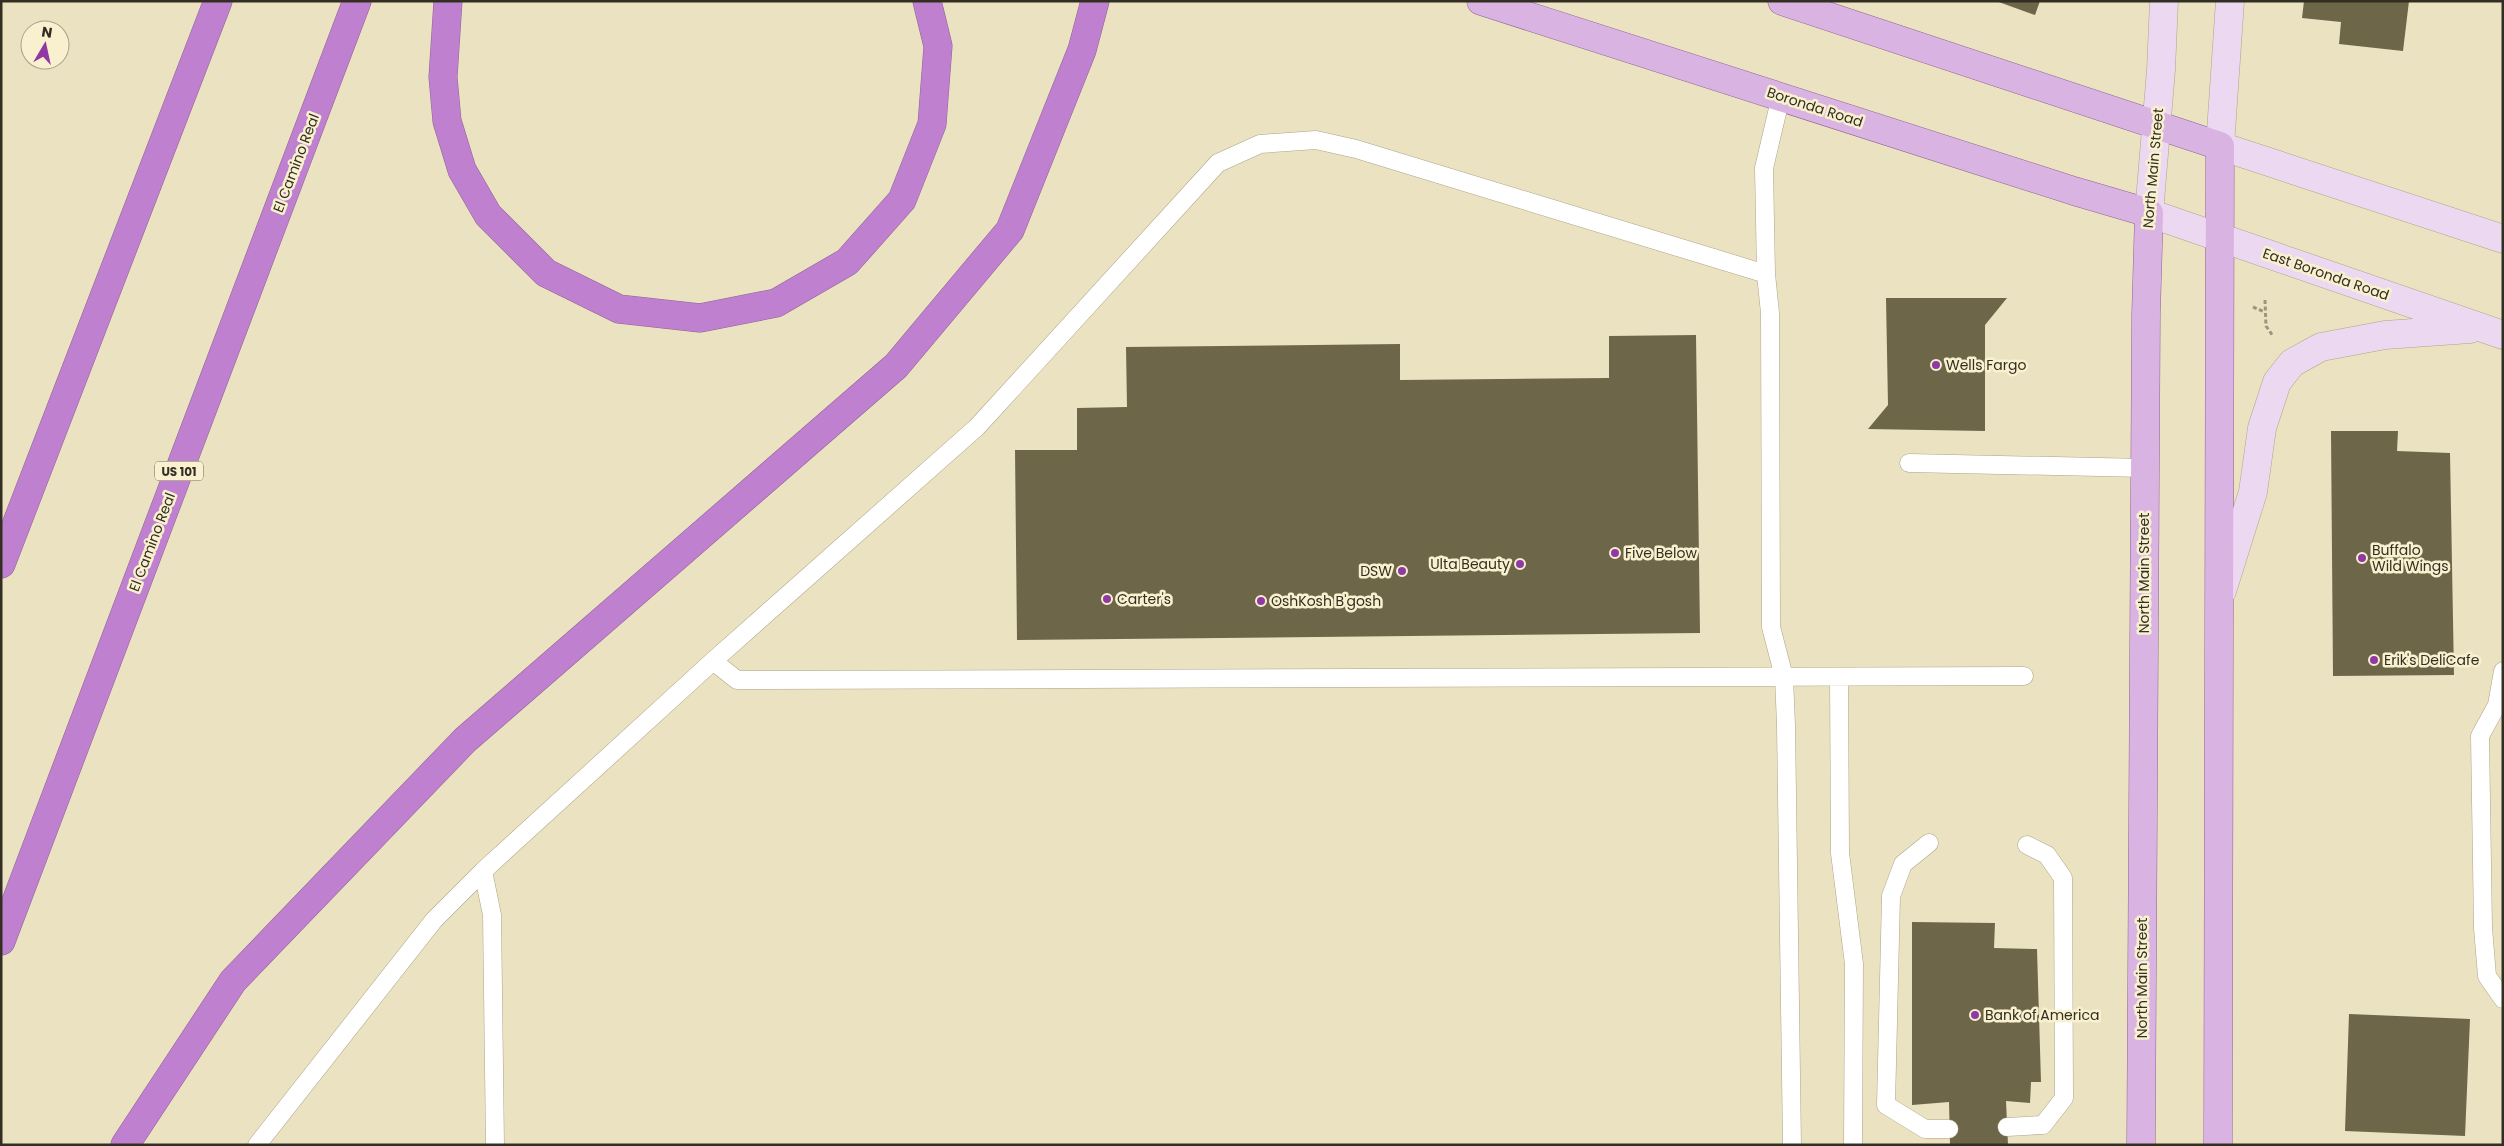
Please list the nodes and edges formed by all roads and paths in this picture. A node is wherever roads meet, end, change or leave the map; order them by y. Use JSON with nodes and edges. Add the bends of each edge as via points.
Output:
{"nodes":[{"id":1,"x":218,"y":1,"type":"edge"},
{"id":2,"x":357,"y":1,"type":"edge"},
{"id":3,"x":448,"y":1,"type":"edge"},
{"id":4,"x":927,"y":1,"type":"edge"},
{"id":5,"x":1094,"y":1,"type":"edge"},
{"id":6,"x":1481,"y":1,"type":"edge"},
{"id":7,"x":1782,"y":1,"type":"edge"},
{"id":8,"x":2164,"y":1,"type":"edge"},
{"id":9,"x":2230,"y":1,"type":"edge"},
{"id":10,"x":1781,"y":96,"type":"junction"},
{"id":11,"x":2157,"y":125,"type":"junction"},
{"id":12,"x":2220,"y":146,"type":"junction"},
{"id":13,"x":2149,"y":213,"type":"junction"},
{"id":14,"x":2220,"y":236,"type":"junction"},
{"id":15,"x":2503,"y":239,"type":"edge"},
{"id":16,"x":1766,"y":274,"type":"junction"},
{"id":17,"x":2265,"y":300,"type":"dead end"},
{"id":18,"x":2250,"y":306,"type":"dead end"},
{"id":19,"x":2265,"y":312,"type":"junction"},
{"id":20,"x":2493,"y":331,"type":"edge"},
{"id":21,"x":2275,"y":340,"type":"dead end"},
{"id":22,"x":1908,"y":463,"type":"dead end"},
{"id":23,"x":2145,"y":468,"type":"junction"},
{"id":24,"x":1,"y":564,"type":"edge"},
{"id":25,"x":2219,"y":600,"type":"junction"},
{"id":26,"x":713,"y":661,"type":"junction"},
{"id":27,"x":2503,"y":671,"type":"edge"},
{"id":28,"x":2024,"y":676,"type":"dead end"},
{"id":29,"x":1784,"y":677,"type":"junction"},
{"id":30,"x":1839,"y":677,"type":"junction"},
{"id":31,"x":1929,"y":843,"type":"dead end"},
{"id":32,"x":2027,"y":845,"type":"dead end"},
{"id":33,"x":483,"y":870,"type":"junction"},
{"id":34,"x":1,"y":942,"type":"edge"},
{"id":35,"x":2503,"y":999,"type":"edge"},
{"id":36,"x":2007,"y":1127,"type":"dead end"},
{"id":37,"x":1950,"y":1129,"type":"dead end"},
{"id":38,"x":125,"y":1145,"type":"edge"},
{"id":39,"x":257,"y":1145,"type":"edge"},
{"id":40,"x":494,"y":1145,"type":"edge"},
{"id":41,"x":1792,"y":1145,"type":"edge"},
{"id":42,"x":1853,"y":1145,"type":"edge"},
{"id":43,"x":2141,"y":1145,"type":"edge"},
{"id":44,"x":2218,"y":1145,"type":"edge"}],
"edges":[{"from":1,"to":24,"type":"highway"},
{"from":2,"to":34,"type":"highway","name":"El Camino Real","number":"US 101"},
{"from":3,"to":4,"type":"highway","via":[[443,77],[447,121],[462,170],[488,215],[546,273],[619,309],[700,318],[776,303],[847,262],[902,200],[932,124],[938,46]]},
{"from":5,"to":38,"type":"highway","via":[[1082,50],[1010,230],[902,359],[465,740],[233,981]]},
{"from":6,"to":10,"type":"main road","name":"Boronda Road"},
{"from":7,"to":11,"type":"main road"},
{"from":8,"to":11,"type":"main road","name":"North Main Street"},
{"from":9,"to":12,"type":"main road"},
{"from":10,"to":13,"type":"main road","name":"Boronda Road"},
{"from":10,"to":16,"type":"lane","via":[[1764,168]]},
{"from":11,"to":12,"type":"main road"},
{"from":11,"to":13,"type":"main road","name":"North Main Street"},
{"from":12,"to":14,"type":"main road"},
{"from":12,"to":15,"type":"main road"},
{"from":13,"to":14,"type":"main road","name":"East Boronda Road"},
{"from":13,"to":23,"type":"main road","name":"North Main Street"},
{"from":14,"to":20,"type":"main road","name":"East Boronda Road"},
{"from":14,"to":25,"type":"main road"},
{"from":16,"to":26,"type":"lane","via":[[1356,149],[1316,140],[1260,144],[1218,163],[978,427]]},
{"from":16,"to":29,"type":"lane","via":[[1770,313],[1771,627]]},
{"from":17,"to":19,"type":"path"},
{"from":18,"to":19,"type":"path"},
{"from":19,"to":21,"type":"path","via":[[2266,326]]},
{"from":20,"to":25,"type":"main road","via":[[2385,335],[2321,347],[2292,363],[2277,382],[2262,428],[2253,492]]},
{"from":22,"to":23,"type":"lane"},
{"from":23,"to":43,"type":"main road","name":"North Main Street"},
{"from":25,"to":44,"type":"main road"},
{"from":26,"to":29,"type":"lane","via":[[738,680]]},
{"from":26,"to":33,"type":"lane"},
{"from":27,"to":35,"type":"lane","via":[[2497,704],[2480,736],[2483,928],[2487,976]]},
{"from":28,"to":30,"type":"lane"},
{"from":29,"to":30,"type":"lane"},
{"from":29,"to":41,"type":"lane"},
{"from":30,"to":42,"type":"lane","via":[[1840,853],[1854,964]]},
{"from":31,"to":37,"type":"lane","via":[[1902,864],[1891,896],[1886,1105],[1925,1129]]},
{"from":32,"to":36,"type":"lane","via":[[2047,855],[2063,878],[2064,1098],[2043,1125]]},
{"from":33,"to":39,"type":"lane","via":[[434,920]]},
{"from":33,"to":40,"type":"lane","via":[[492,915]]}]}
